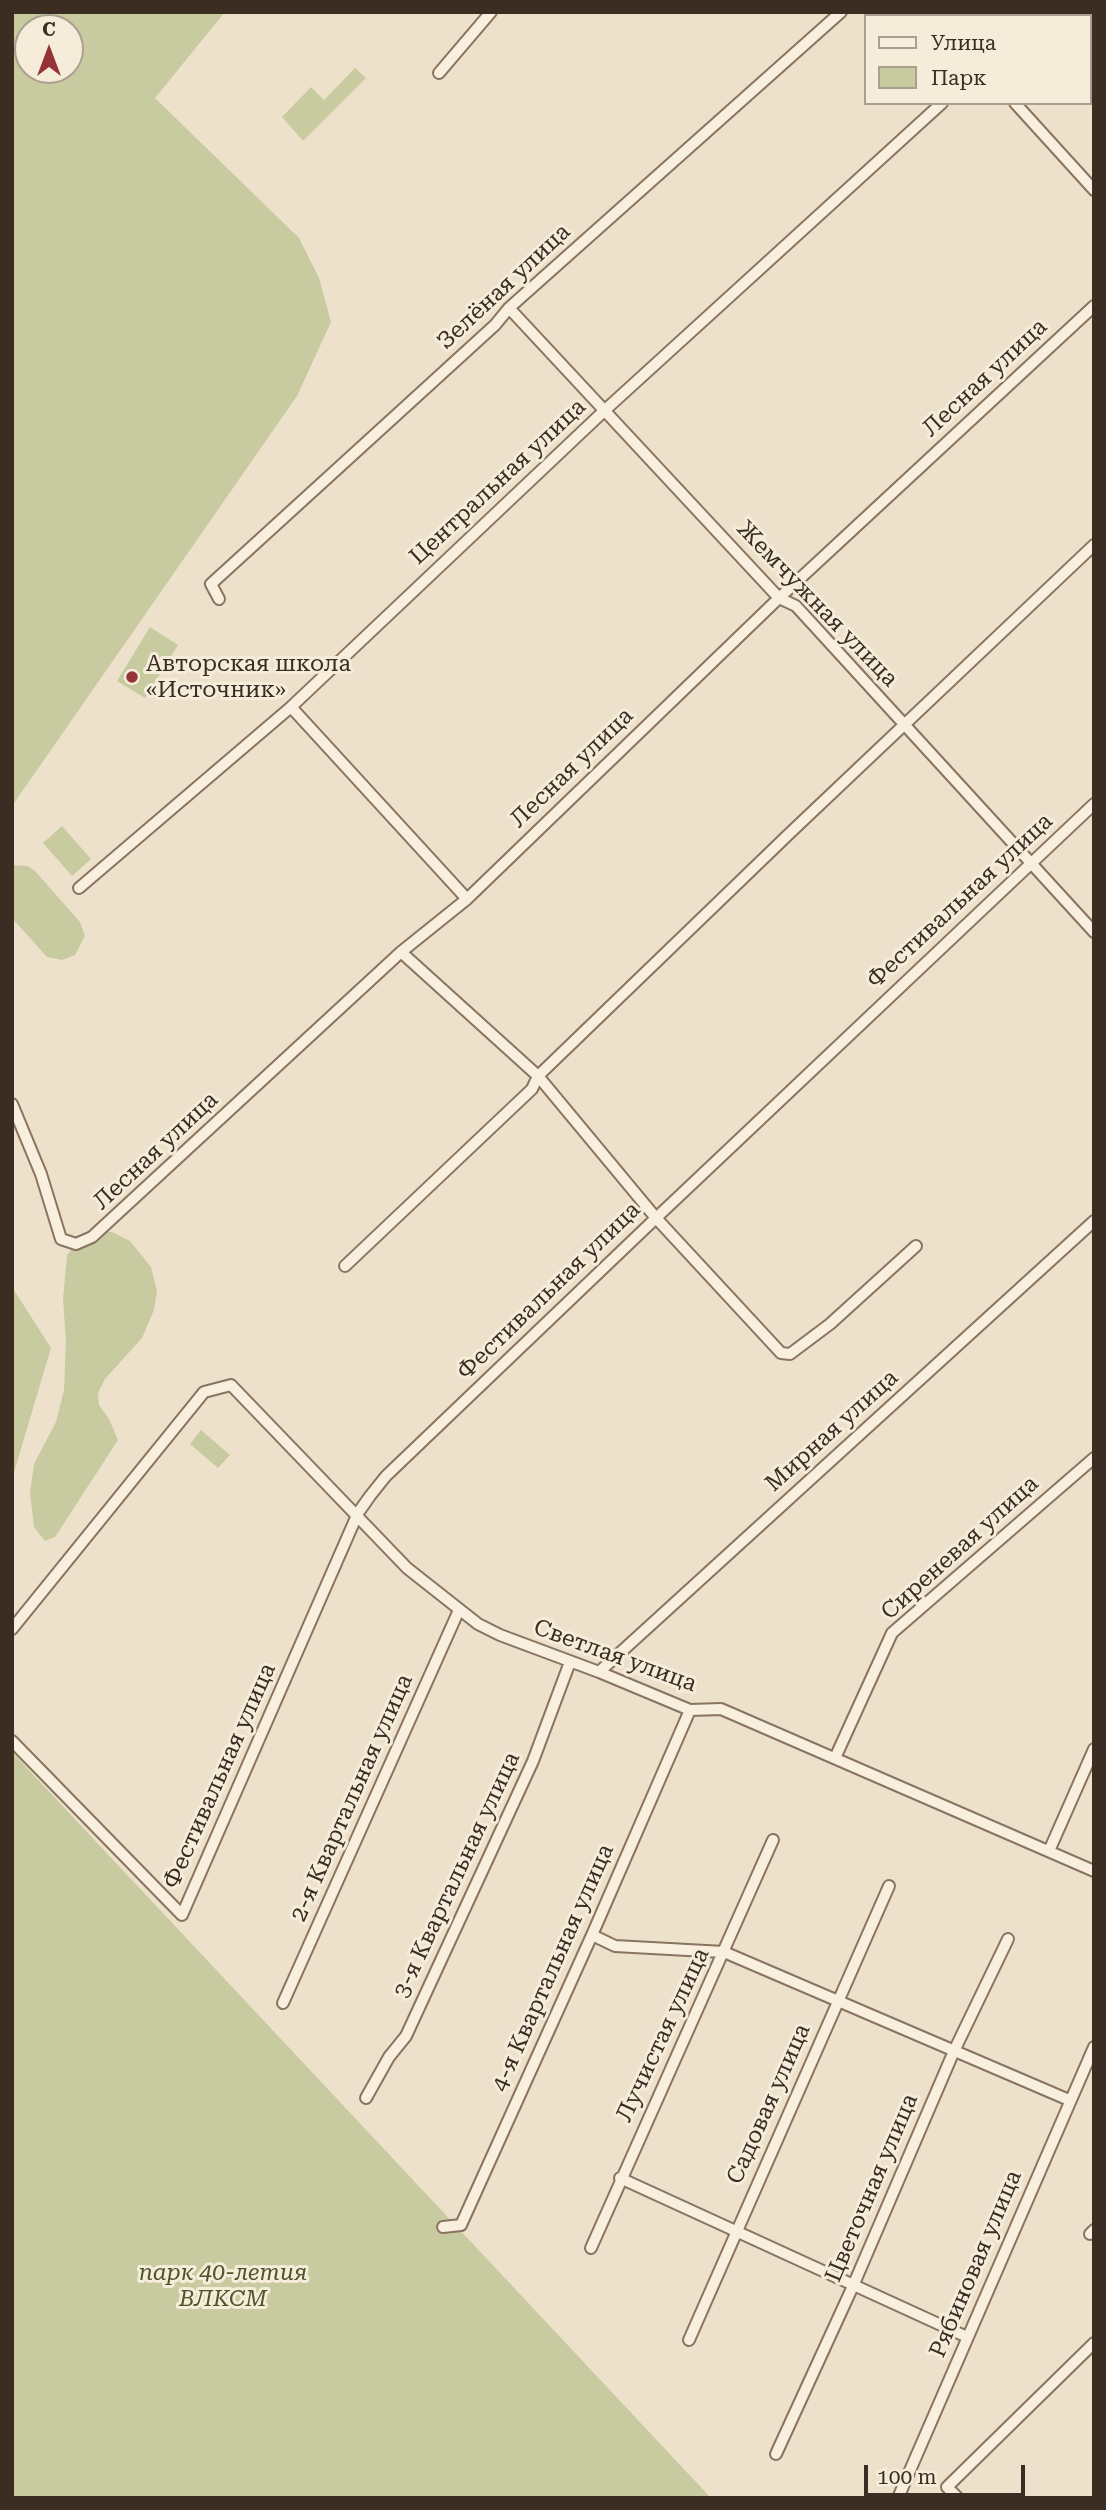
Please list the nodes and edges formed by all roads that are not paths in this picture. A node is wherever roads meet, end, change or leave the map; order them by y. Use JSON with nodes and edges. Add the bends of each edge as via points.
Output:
{"nodes":[{"id":1,"x":491,"y":12,"type":"edge"},
{"id":2,"x":841,"y":12,"type":"edge"},
{"id":3,"x":439,"y":73,"type":"dead end"},
{"id":4,"x":940,"y":105,"type":"edge"},
{"id":5,"x":1018,"y":105,"type":"edge"},
{"id":6,"x":1094,"y":190,"type":"edge"},
{"id":7,"x":1094,"y":306,"type":"edge"},
{"id":8,"x":509,"y":308,"type":"junction"},
{"id":9,"x":604,"y":411,"type":"junction"},
{"id":10,"x":1094,"y":545,"type":"edge"},
{"id":11,"x":779,"y":598,"type":"junction"},
{"id":12,"x":219,"y":599,"type":"dead end"},
{"id":13,"x":291,"y":707,"type":"junction"},
{"id":14,"x":905,"y":726,"type":"junction"},
{"id":15,"x":1094,"y":804,"type":"edge"},
{"id":16,"x":1031,"y":863,"type":"junction"},
{"id":17,"x":79,"y":888,"type":"dead end"},
{"id":18,"x":467,"y":899,"type":"junction"},
{"id":19,"x":1094,"y":932,"type":"edge"},
{"id":20,"x":401,"y":952,"type":"junction"},
{"id":21,"x":538,"y":1076,"type":"junction"},
{"id":22,"x":12,"y":1104,"type":"edge"},
{"id":23,"x":656,"y":1217,"type":"junction"},
{"id":24,"x":1094,"y":1222,"type":"edge"},
{"id":25,"x":916,"y":1246,"type":"dead end"},
{"id":26,"x":345,"y":1266,"type":"dead end"},
{"id":27,"x":1094,"y":1458,"type":"edge"},
{"id":28,"x":358,"y":1513,"type":"junction"},
{"id":29,"x":459,"y":1610,"type":"junction"},
{"id":30,"x":12,"y":1629,"type":"edge"},
{"id":31,"x":570,"y":1662,"type":"junction"},
{"id":32,"x":599,"y":1672,"type":"junction"},
{"id":33,"x":690,"y":1710,"type":"junction"},
{"id":34,"x":12,"y":1741,"type":"edge"},
{"id":35,"x":1094,"y":1749,"type":"edge"},
{"id":36,"x":835,"y":1759,"type":"junction"},
{"id":37,"x":774,"y":1840,"type":"dead end"},
{"id":38,"x":1048,"y":1851,"type":"junction"},
{"id":39,"x":1094,"y":1871,"type":"edge"},
{"id":40,"x":890,"y":1886,"type":"dead end"},
{"id":41,"x":593,"y":1935,"type":"junction"},
{"id":42,"x":1008,"y":1940,"type":"dead end"},
{"id":43,"x":724,"y":1952,"type":"junction"},
{"id":44,"x":838,"y":2000,"type":"junction"},
{"id":45,"x":283,"y":2003,"type":"dead end"},
{"id":46,"x":1094,"y":2047,"type":"edge"},
{"id":47,"x":954,"y":2051,"type":"junction"},
{"id":48,"x":366,"y":2098,"type":"dead end"},
{"id":49,"x":1069,"y":2101,"type":"junction"},
{"id":50,"x":620,"y":2178,"type":"junction"},
{"id":51,"x":443,"y":2227,"type":"dead end"},
{"id":52,"x":734,"y":2233,"type":"junction"},
{"id":53,"x":592,"y":2248,"type":"dead end"},
{"id":54,"x":853,"y":2286,"type":"junction"},
{"id":55,"x":967,"y":2337,"type":"junction"},
{"id":56,"x":690,"y":2340,"type":"dead end"},
{"id":57,"x":1094,"y":2343,"type":"edge"},
{"id":58,"x":776,"y":2454,"type":"dead end"},
{"id":59,"x":898,"y":2498,"type":"edge"},
{"id":60,"x":958,"y":2498,"type":"edge"}],
"edges":[{"from":1,"to":3,"type":"street"},
{"from":2,"to":8,"type":"street","name":"Зелёная улица"},
{"from":4,"to":9,"type":"street","name":"Центральная улица"},
{"from":5,"to":6,"type":"street"},
{"from":7,"to":11,"type":"street","name":"Лесная улица"},
{"from":8,"to":9,"type":"street","name":"Жемчужная улица"},
{"from":8,"to":12,"type":"street","name":"Зелёная улица","via":[[211,584]]},
{"from":9,"to":11,"type":"street","name":"Жемчужная улица"},
{"from":9,"to":13,"type":"street","name":"Центральная улица"},
{"from":10,"to":14,"type":"street"},
{"from":11,"to":14,"type":"street","name":"Жемчужная улица","via":[[796,606]]},
{"from":11,"to":18,"type":"street","name":"Лесная улица"},
{"from":13,"to":17,"type":"street","name":"Центральная улица"},
{"from":13,"to":18,"type":"street"},
{"from":14,"to":16,"type":"street","name":"Жемчужная улица"},
{"from":14,"to":21,"type":"street"},
{"from":15,"to":16,"type":"street","name":"Фестивальная улица"},
{"from":16,"to":19,"type":"street","name":"Жемчужная улица"},
{"from":16,"to":23,"type":"street","name":"Фестивальная улица"},
{"from":18,"to":20,"type":"street","name":"Лесная улица"},
{"from":20,"to":21,"type":"street"},
{"from":20,"to":22,"type":"street","name":"Лесная улица","via":[[92,1237],[69,1243],[61,1240],[41,1174]]},
{"from":21,"to":23,"type":"street"},
{"from":21,"to":26,"type":"street","via":[[532,1089]]},
{"from":23,"to":25,"type":"street","via":[[780,1353],[790,1354],[830,1324]]},
{"from":23,"to":28,"type":"street","name":"Фестивальная улица","via":[[386,1476]]},
{"from":24,"to":32,"type":"street","name":"Мирная улица"},
{"from":27,"to":36,"type":"street","name":"Сиреневая улица","via":[[892,1633]]},
{"from":28,"to":29,"type":"street","name":"Светлая улица","via":[[407,1568]]},
{"from":28,"to":30,"type":"street","name":"Светлая улица","via":[[231,1385],[204,1392]]},
{"from":28,"to":34,"type":"street","name":"Фестивальная улица","via":[[182,1915]]},
{"from":29,"to":31,"type":"street","name":"Светлая улица","via":[[500,1636]]},
{"from":29,"to":45,"type":"street","name":"2-я Квартальная улица"},
{"from":31,"to":32,"type":"street","name":"Светлая улица"},
{"from":31,"to":48,"type":"street","name":"3-я Квартальная улица","via":[[533,1761],[406,2036]]},
{"from":32,"to":33,"type":"street","name":"Светлая улица"},
{"from":33,"to":36,"type":"street","name":"Светлая улица","via":[[721,1709]]},
{"from":33,"to":41,"type":"street","name":"4-я Квартальная улица"},
{"from":35,"to":38,"type":"street"},
{"from":36,"to":38,"type":"street","name":"Светлая улица"},
{"from":37,"to":43,"type":"street","name":"Лучистая улица"},
{"from":38,"to":39,"type":"street","name":"Светлая улица"},
{"from":40,"to":44,"type":"street","name":"Садовая улица"},
{"from":41,"to":43,"type":"street","via":[[615,1946]]},
{"from":41,"to":51,"type":"street","name":"4-я Квартальная улица","via":[[461,2225]]},
{"from":42,"to":47,"type":"street","name":"Цветочная улица"},
{"from":43,"to":44,"type":"street"},
{"from":43,"to":50,"type":"street","name":"Лучистая улица"},
{"from":44,"to":47,"type":"street"},
{"from":44,"to":52,"type":"street","name":"Садовая улица"},
{"from":46,"to":49,"type":"street","name":"Рябиновая улица"},
{"from":47,"to":49,"type":"street"},
{"from":47,"to":54,"type":"street","name":"Цветочная улица"},
{"from":49,"to":55,"type":"street","name":"Рябиновая улица"},
{"from":50,"to":52,"type":"street"},
{"from":50,"to":53,"type":"street","name":"Лучистая улица"},
{"from":52,"to":54,"type":"street"},
{"from":52,"to":56,"type":"street","name":"Садовая улица"},
{"from":54,"to":55,"type":"street"},
{"from":54,"to":58,"type":"street","name":"Цветочная улица"},
{"from":55,"to":59,"type":"street","name":"Рябиновая улица"},
{"from":57,"to":60,"type":"street","via":[[947,2487]]}]}
